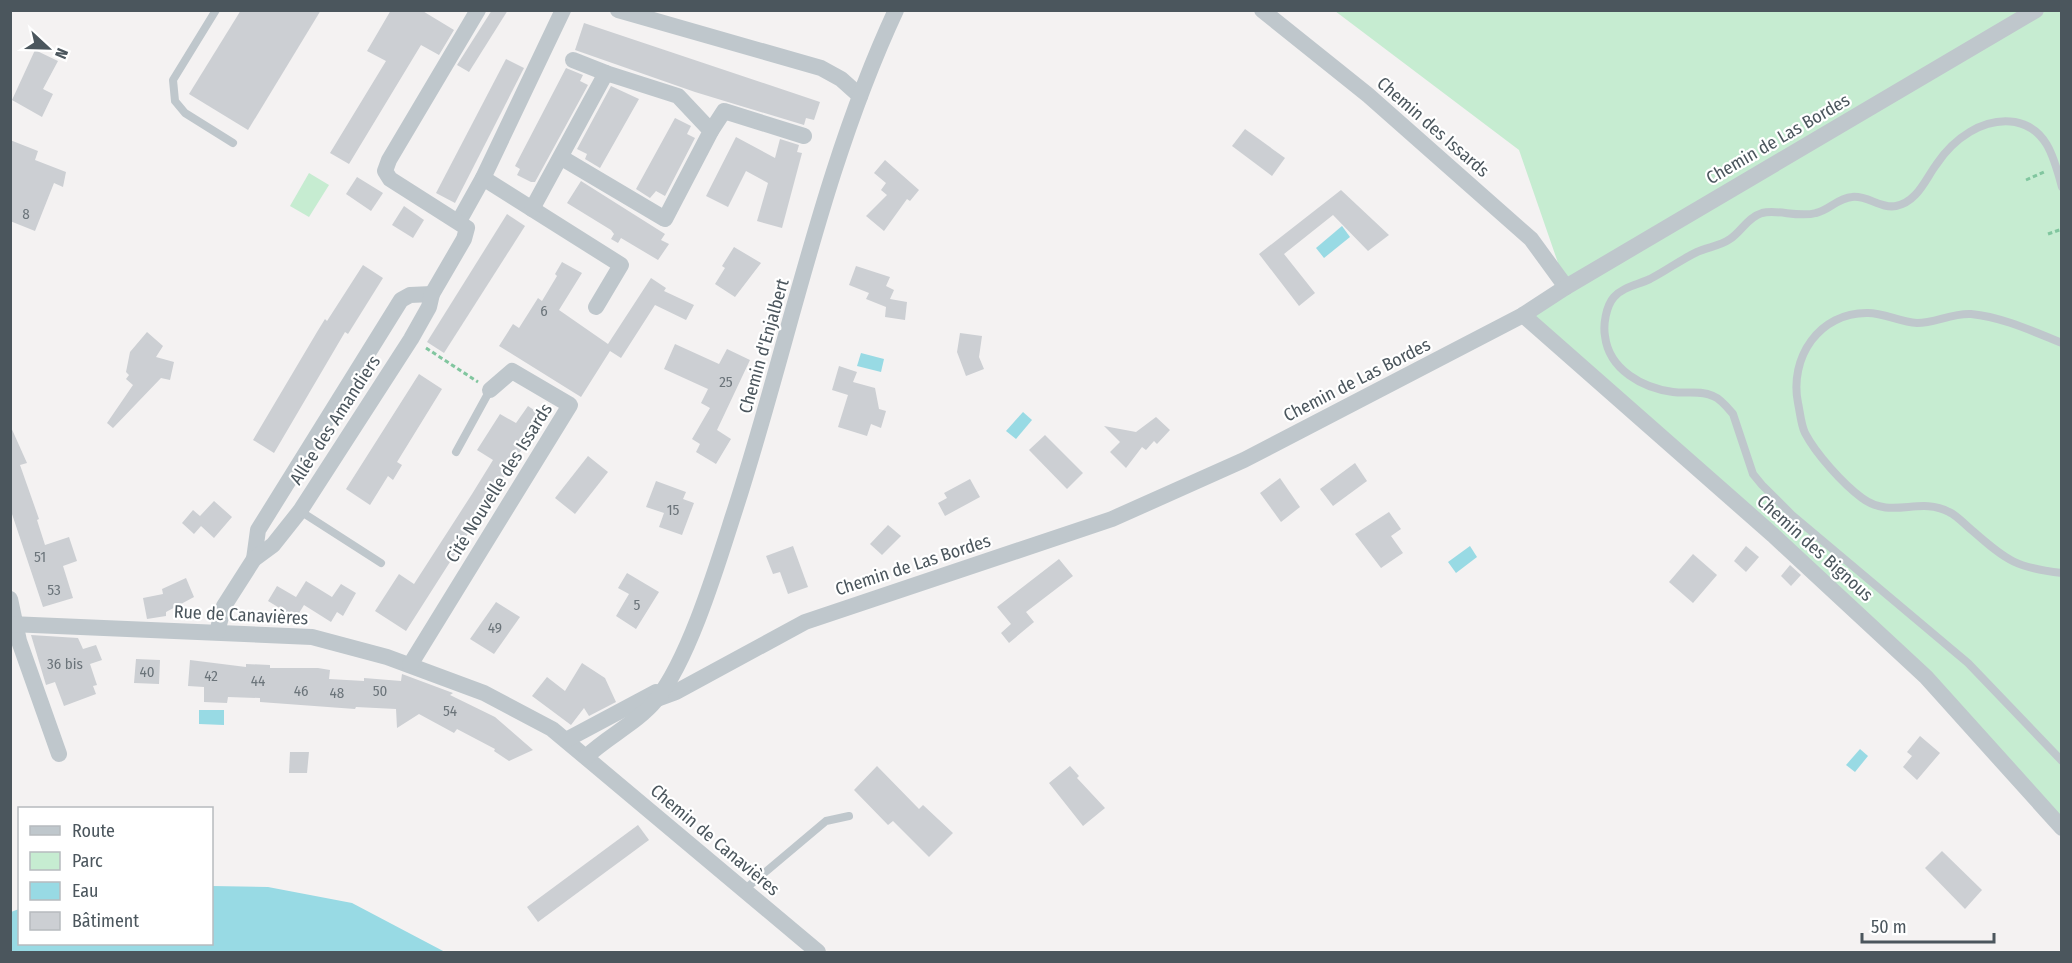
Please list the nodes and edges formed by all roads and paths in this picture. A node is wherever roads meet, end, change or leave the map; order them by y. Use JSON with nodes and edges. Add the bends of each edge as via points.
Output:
{"nodes":[{"id":1,"x":216,"y":10,"type":"edge"},
{"id":2,"x":478,"y":10,"type":"edge"},
{"id":3,"x":562,"y":10,"type":"edge"},
{"id":4,"x":618,"y":10,"type":"edge"},
{"id":5,"x":896,"y":10,"type":"edge"},
{"id":6,"x":1262,"y":10,"type":"edge"},
{"id":7,"x":2036,"y":10,"type":"edge"},
{"id":8,"x":573,"y":60,"type":"dead end"},
{"id":9,"x":606,"y":73,"type":"junction"},
{"id":10,"x":860,"y":96,"type":"junction"},
{"id":11,"x":711,"y":131,"type":"junction"},
{"id":12,"x":804,"y":136,"type":"dead end"},
{"id":13,"x":233,"y":143,"type":"dead end"},
{"id":14,"x":562,"y":158,"type":"junction"},
{"id":15,"x":2056,"y":166,"type":"junction"},
{"id":16,"x":483,"y":178,"type":"junction"},
{"id":17,"x":2026,"y":180,"type":"dead end"},
{"id":18,"x":2061,"y":187,"type":"edge"},
{"id":19,"x":532,"y":209,"type":"junction"},
{"id":20,"x":459,"y":221,"type":"junction"},
{"id":21,"x":2061,"y":229,"type":"edge"},
{"id":22,"x":2048,"y":234,"type":"dead end"},
{"id":23,"x":1566,"y":287,"type":"junction"},
{"id":24,"x":432,"y":294,"type":"junction"},
{"id":25,"x":596,"y":307,"type":"dead end"},
{"id":26,"x":1523,"y":315,"type":"junction"},
{"id":27,"x":411,"y":339,"type":"junction"},
{"id":28,"x":2061,"y":343,"type":"edge"},
{"id":29,"x":490,"y":390,"type":"junction"},
{"id":30,"x":456,"y":452,"type":"dead end"},
{"id":31,"x":277,"y":500,"type":"junction"},
{"id":32,"x":300,"y":511,"type":"junction"},
{"id":33,"x":254,"y":559,"type":"junction"},
{"id":34,"x":381,"y":562,"type":"dead end"},
{"id":35,"x":2061,"y":573,"type":"edge"},
{"id":36,"x":10,"y":599,"type":"edge"},
{"id":37,"x":13,"y":624,"type":"edge"},
{"id":38,"x":217,"y":632,"type":"junction"},
{"id":39,"x":410,"y":665,"type":"junction"},
{"id":40,"x":660,"y":694,"type":"junction"},
{"id":41,"x":566,"y":740,"type":"junction"},
{"id":42,"x":59,"y":754,"type":"dead end"},
{"id":43,"x":586,"y":757,"type":"junction"},
{"id":44,"x":2061,"y":761,"type":"edge"},
{"id":45,"x":849,"y":816,"type":"dead end"},
{"id":46,"x":2061,"y":828,"type":"edge"},
{"id":47,"x":744,"y":890,"type":"junction"},
{"id":48,"x":818,"y":952,"type":"edge"}],
"edges":[{"from":1,"to":13,"type":"lane","via":[[173,80],[174,101]]},
{"from":2,"to":20,"type":"street","via":[[385,171],[390,179]]},
{"from":3,"to":16,"type":"street"},
{"from":4,"to":10,"type":"street","via":[[821,68]]},
{"from":5,"to":10,"type":"street","name":"Chemin d'Enjalbert"},
{"from":6,"to":23,"type":"street","name":"Chemin des Issards","via":[[1368,95],[1531,239]]},
{"from":7,"to":23,"type":"street","name":"Chemin de Las Bordes"},
{"from":8,"to":9,"type":"street"},
{"from":9,"to":11,"type":"street","via":[[678,96]]},
{"from":9,"to":14,"type":"street"},
{"from":10,"to":40,"type":"street","name":"Chemin d'Enjalbert","via":[[748,471],[688,639]]},
{"from":11,"to":12,"type":"street","via":[[724,111]]},
{"from":11,"to":14,"type":"street","via":[[665,219]]},
{"from":14,"to":19,"type":"street"},
{"from":15,"to":17,"type":"path"},
{"from":15,"to":18,"type":"lane"},
{"from":15,"to":44,"type":"lane","via":[[2036,129],[2005,121],[1986,123],[1954,144],[1911,199],[1896,206],[1855,196],[1818,213],[1762,213],[1731,238],[1623,290],[1612,299],[1605,336],[1609,352],[1619,366],[1641,384],[1714,396],[1727,407],[1733,414],[1753,474],[1762,485],[1792,515],[1968,663]]},
{"from":16,"to":19,"type":"street"},
{"from":16,"to":20,"type":"street"},
{"from":19,"to":25,"type":"street","via":[[621,266]]},
{"from":20,"to":24,"type":"street","name":"Allée des Amandiers","via":[[467,228],[464,239]]},
{"from":21,"to":22,"type":"path"},
{"from":23,"to":26,"type":"street","name":"Chemin de Las Bordes"},
{"from":24,"to":27,"type":"street","name":"Allée des Amandiers"},
{"from":24,"to":31,"type":"street","via":[[410,295],[401,300]]},
{"from":26,"to":40,"type":"street","name":"Chemin de Las Bordes","via":[[1244,460],[1121,515],[805,622],[676,692]]},
{"from":26,"to":46,"type":"street","name":"Chemin des Bignous","via":[[1773,535],[1926,677]]},
{"from":27,"to":29,"type":"path"},
{"from":27,"to":32,"type":"street","name":"Allée des Amandiers"},
{"from":28,"to":35,"type":"lane","via":[[2005,321],[1970,314],[1921,323],[1868,313],[1832,321],[1808,342],[1796,370],[1804,432],[1821,457],[1862,498],[1895,510],[1935,506],[1951,513],[2004,558],[2020,566]]},
{"from":29,"to":30,"type":"lane"},
{"from":29,"to":39,"type":"street","name":"Cité Nouvelle des Issards","via":[[512,371],[570,405]]},
{"from":31,"to":32,"type":"street"},
{"from":31,"to":33,"type":"street","via":[[258,530]]},
{"from":32,"to":33,"type":"street","name":"Allée des Amandiers","via":[[273,545]]},
{"from":32,"to":34,"type":"lane"},
{"from":33,"to":38,"type":"street","name":"Allée des Amandiers","via":[[224,606]]},
{"from":36,"to":37,"type":"street"},
{"from":37,"to":38,"type":"street","name":"Rue de Canavières"},
{"from":37,"to":42,"type":"street"},
{"from":38,"to":39,"type":"street","name":"Rue de Canavières","via":[[312,637]]},
{"from":39,"to":41,"type":"street","name":"Rue de Canavières","via":[[484,693]]},
{"from":40,"to":41,"type":"street"},
{"from":40,"to":43,"type":"street","name":"Chemin d'Enjalbert","via":[[638,717]]},
{"from":41,"to":43,"type":"street","name":"Rue de Canavières"},
{"from":43,"to":47,"type":"street","name":"Chemin de Canavières"},
{"from":45,"to":47,"type":"lane","via":[[826,821]]},
{"from":47,"to":48,"type":"street","name":"Chemin de Canavières"}]}
